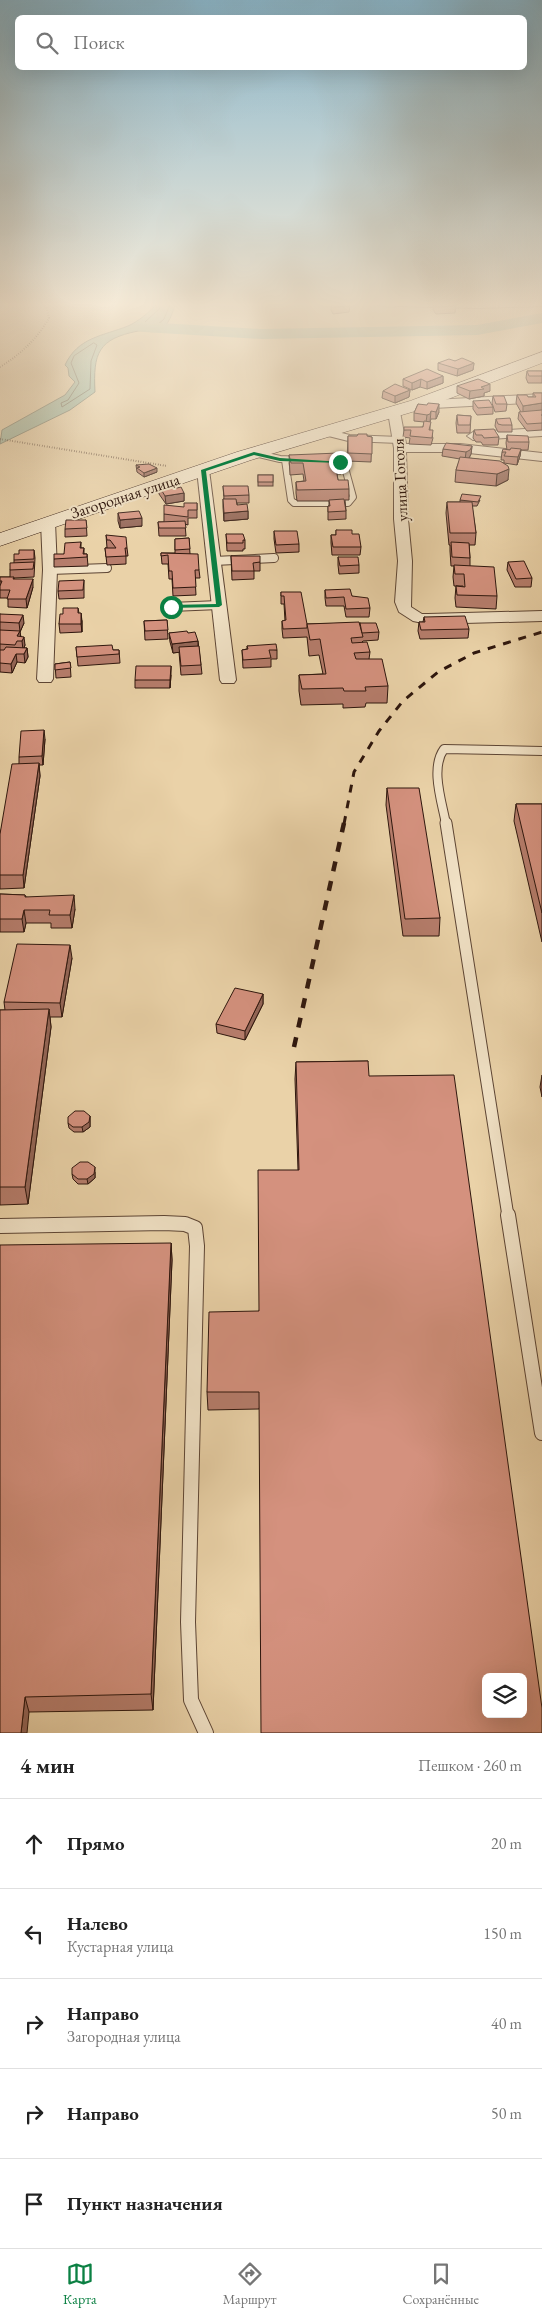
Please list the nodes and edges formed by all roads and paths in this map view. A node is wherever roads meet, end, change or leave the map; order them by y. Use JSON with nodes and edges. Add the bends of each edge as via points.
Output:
{"nodes":[{"id":1,"x":474,"y":383,"type":"edge"},
{"id":2,"x":542,"y":398,"type":"edge"},
{"id":3,"x":416,"y":405,"type":"junction"},
{"id":4,"x":394,"y":412,"type":"junction"},
{"id":5,"x":325,"y":432,"type":"junction"},
{"id":6,"x":542,"y":432,"type":"edge"},
{"id":7,"x":0,"y":439,"type":"edge"},
{"id":8,"x":400,"y":444,"type":"junction"},
{"id":9,"x":460,"y":448,"type":"junction"},
{"id":10,"x":254,"y":453,"type":"junction"},
{"id":11,"x":542,"y":457,"type":"edge"},
{"id":12,"x":285,"y":460,"type":"junction"},
{"id":13,"x":306,"y":460,"type":"edge"},
{"id":14,"x":323,"y":460,"type":"edge"},
{"id":15,"x":173,"y":466,"type":"dead end"},
{"id":16,"x":203,"y":470,"type":"junction"},
{"id":17,"x":48,"y":522,"type":"junction"},
{"id":18,"x":0,"y":540,"type":"edge"},
{"id":19,"x":274,"y":558,"type":"dead end"},
{"id":20,"x":214,"y":561,"type":"junction"},
{"id":21,"x":107,"y":568,"type":"dead end"},
{"id":22,"x":50,"y":570,"type":"junction"},
{"id":23,"x":219,"y":605,"type":"junction"},
{"id":24,"x":171,"y":607,"type":"dead end"},
{"id":25,"x":542,"y":616,"type":"edge"},
{"id":26,"x":45,"y":679,"type":"dead end"},
{"id":27,"x":228,"y":680,"type":"dead end"},
{"id":28,"x":542,"y":751,"type":"edge"},
{"id":29,"x":0,"y":1226,"type":"edge"},
{"id":30,"x":542,"y":1433,"type":"edge"},
{"id":31,"x":206,"y":1733,"type":"edge"}],
"edges":[{"from":1,"to":3,"type":"main road","name":"улица Гоголя"},
{"from":2,"to":3,"type":"street"},
{"from":3,"to":4,"type":"main road","name":"улица Гоголя"},
{"from":4,"to":5,"type":"main road","name":"Загородная улица"},
{"from":4,"to":8,"type":"street","name":"улица Гоголя"},
{"from":5,"to":8,"type":"lane"},
{"from":5,"to":10,"type":"main road","name":"Загородная улица"},
{"from":6,"to":9,"type":"street","via":[[468,437],[463,439]]},
{"from":7,"to":15,"type":"path"},
{"from":8,"to":9,"type":"street"},
{"from":8,"to":25,"type":"street","name":"улица Гоголя","via":[[404,609],[428,619]]},
{"from":9,"to":11,"type":"street"},
{"from":10,"to":12,"type":"lane"},
{"from":10,"to":16,"type":"main road","name":"Загородная улица"},
{"from":12,"to":13,"type":"lane"},
{"from":12,"to":14,"type":"lane","via":[[294,503],[348,503],[352,500],[344,464]]},
{"from":16,"to":17,"type":"main road","name":"Загородная улица"},
{"from":16,"to":20,"type":"street"},
{"from":17,"to":18,"type":"main road","name":"Загородная улица"},
{"from":17,"to":22,"type":"street"},
{"from":19,"to":20,"type":"lane"},
{"from":20,"to":23,"type":"street"},
{"from":21,"to":22,"type":"lane"},
{"from":22,"to":26,"type":"street"},
{"from":23,"to":24,"type":"lane"},
{"from":23,"to":27,"type":"street"},
{"from":28,"to":30,"type":"lane","via":[[449,748],[438,757],[437,769]]},
{"from":29,"to":31,"type":"lane","via":[[164,1223],[196,1228],[188,1622],[191,1700]]}]}
